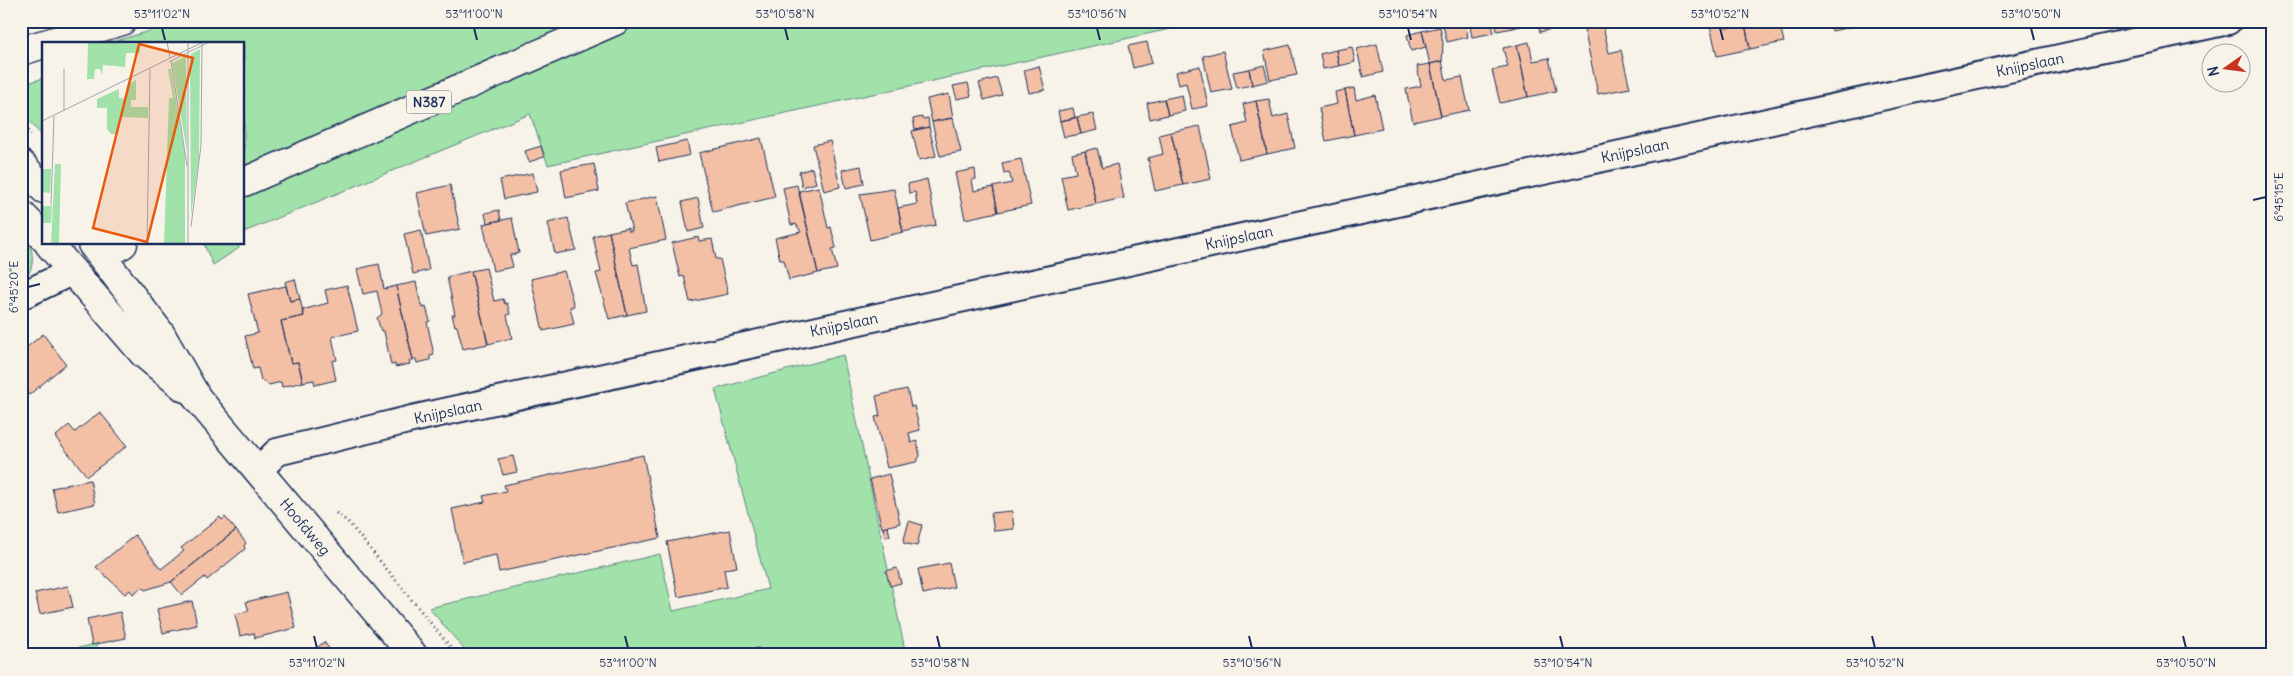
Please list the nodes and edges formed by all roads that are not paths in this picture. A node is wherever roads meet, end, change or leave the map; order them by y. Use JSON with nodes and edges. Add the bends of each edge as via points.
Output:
{"nodes":[{"id":1,"x":122,"y":21,"type":"edge"},
{"id":2,"x":615,"y":21,"type":"edge"},
{"id":3,"x":2228,"y":21,"type":"edge"},
{"id":4,"x":51,"y":42,"type":"edge"},
{"id":5,"x":42,"y":45,"type":"edge"},
{"id":6,"x":21,"y":51,"type":"edge"},
{"id":7,"x":21,"y":164,"type":"edge"},
{"id":8,"x":245,"y":182,"type":"edge"},
{"id":9,"x":42,"y":187,"type":"edge"},
{"id":10,"x":21,"y":214,"type":"edge"},
{"id":11,"x":42,"y":236,"type":"edge"},
{"id":12,"x":49,"y":245,"type":"edge"},
{"id":13,"x":106,"y":248,"type":"edge"},
{"id":14,"x":73,"y":271,"type":"junction"},
{"id":15,"x":21,"y":296,"type":"edge"},
{"id":16,"x":197,"y":398,"type":"junction"},
{"id":17,"x":258,"y":471,"type":"junction"},
{"id":18,"x":413,"y":655,"type":"edge"}],
"edges":[{"from":1,"to":4,"type":"main road"},
{"from":2,"to":8,"type":"main road","number":"N387"},
{"from":3,"to":17,"type":"street","name":"Knijpslaan","via":[[412,419],[277,452]]},
{"from":5,"to":6,"type":"main road"},
{"from":7,"to":9,"type":"main road"},
{"from":10,"to":11,"type":"main road"},
{"from":12,"to":14,"type":"main road","name":"Hoofdweg"},
{"from":13,"to":14,"type":"main road"},
{"from":13,"to":16,"type":"main road","name":"Hoofdweg"},
{"from":14,"to":15,"type":"street"},
{"from":14,"to":16,"type":"main road","name":"Hoofdweg","via":[[144,354]]},
{"from":16,"to":17,"type":"main road","name":"Hoofdweg"},
{"from":17,"to":18,"type":"main road","name":"Hoofdweg"}]}
